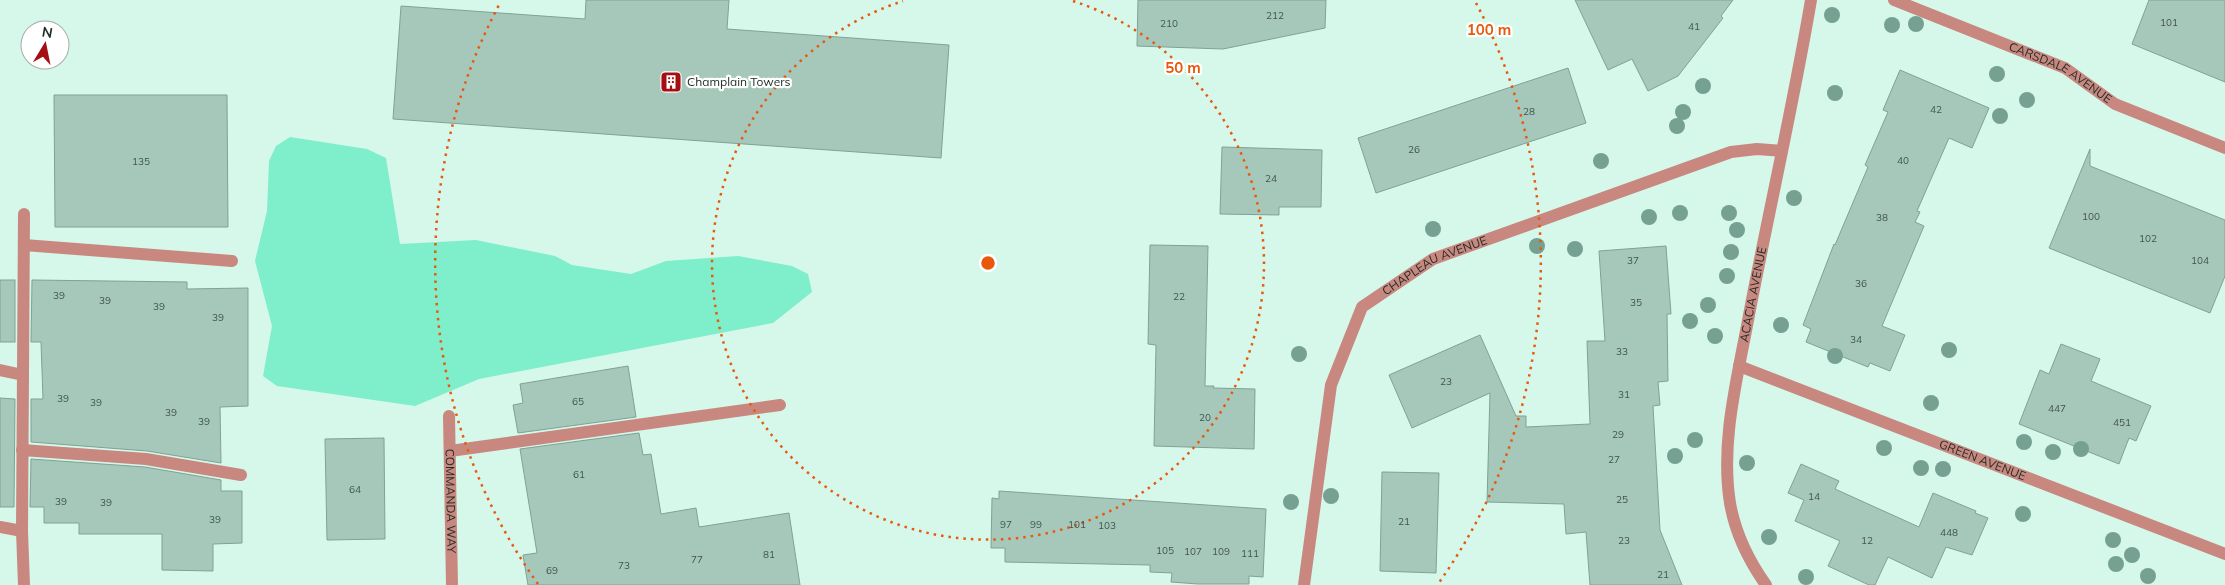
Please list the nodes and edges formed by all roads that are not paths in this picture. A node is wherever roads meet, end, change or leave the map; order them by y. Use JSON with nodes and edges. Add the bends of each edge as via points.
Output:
{"nodes":[{"id":1,"x":1811,"y":0,"type":"edge"},
{"id":2,"x":1894,"y":0,"type":"edge"},
{"id":3,"x":2225,"y":148,"type":"edge"},
{"id":4,"x":1782,"y":151,"type":"junction"},
{"id":5,"x":24,"y":214,"type":"dead end"},
{"id":6,"x":24,"y":245,"type":"junction"},
{"id":7,"x":232,"y":261,"type":"dead end"},
{"id":8,"x":1739,"y":366,"type":"junction"},
{"id":9,"x":0,"y":370,"type":"edge"},
{"id":10,"x":23,"y":375,"type":"junction"},
{"id":11,"x":780,"y":406,"type":"dead end"},
{"id":12,"x":449,"y":416,"type":"dead end"},
{"id":13,"x":22,"y":450,"type":"junction"},
{"id":14,"x":450,"y":452,"type":"junction"},
{"id":15,"x":241,"y":475,"type":"dead end"},
{"id":16,"x":0,"y":528,"type":"edge"},
{"id":17,"x":22,"y":531,"type":"junction"},
{"id":18,"x":2225,"y":554,"type":"edge"},
{"id":19,"x":24,"y":585,"type":"edge"},
{"id":20,"x":452,"y":585,"type":"edge"},
{"id":21,"x":1304,"y":585,"type":"edge"},
{"id":22,"x":1766,"y":585,"type":"edge"}],
"edges":[{"from":1,"to":4,"type":"street","name":"ACACIA AVENUE"},
{"from":2,"to":3,"type":"street","name":"CARSDALE AVENUE","via":[[2065,68],[2115,104]]},
{"from":4,"to":8,"type":"street","name":"ACACIA AVENUE"},
{"from":4,"to":21,"type":"street","name":"CHAPLEAU AVENUE","via":[[1731,152],[1433,259],[1362,307],[1331,385]]},
{"from":5,"to":6,"type":"street"},
{"from":6,"to":7,"type":"street"},
{"from":6,"to":10,"type":"street"},
{"from":8,"to":18,"type":"street","name":"GREEN AVENUE"},
{"from":8,"to":22,"type":"street","name":"ACACIA AVENUE","via":[[1730,427],[1730,503],[1739,535]]},
{"from":9,"to":10,"type":"street"},
{"from":10,"to":13,"type":"street"},
{"from":11,"to":14,"type":"street"},
{"from":12,"to":14,"type":"street","name":"COMMANDA WAY"},
{"from":13,"to":15,"type":"street","via":[[146,459]]},
{"from":13,"to":17,"type":"street"},
{"from":14,"to":20,"type":"street","name":"COMMANDA WAY"},
{"from":16,"to":17,"type":"street"},
{"from":17,"to":19,"type":"street"}]}
